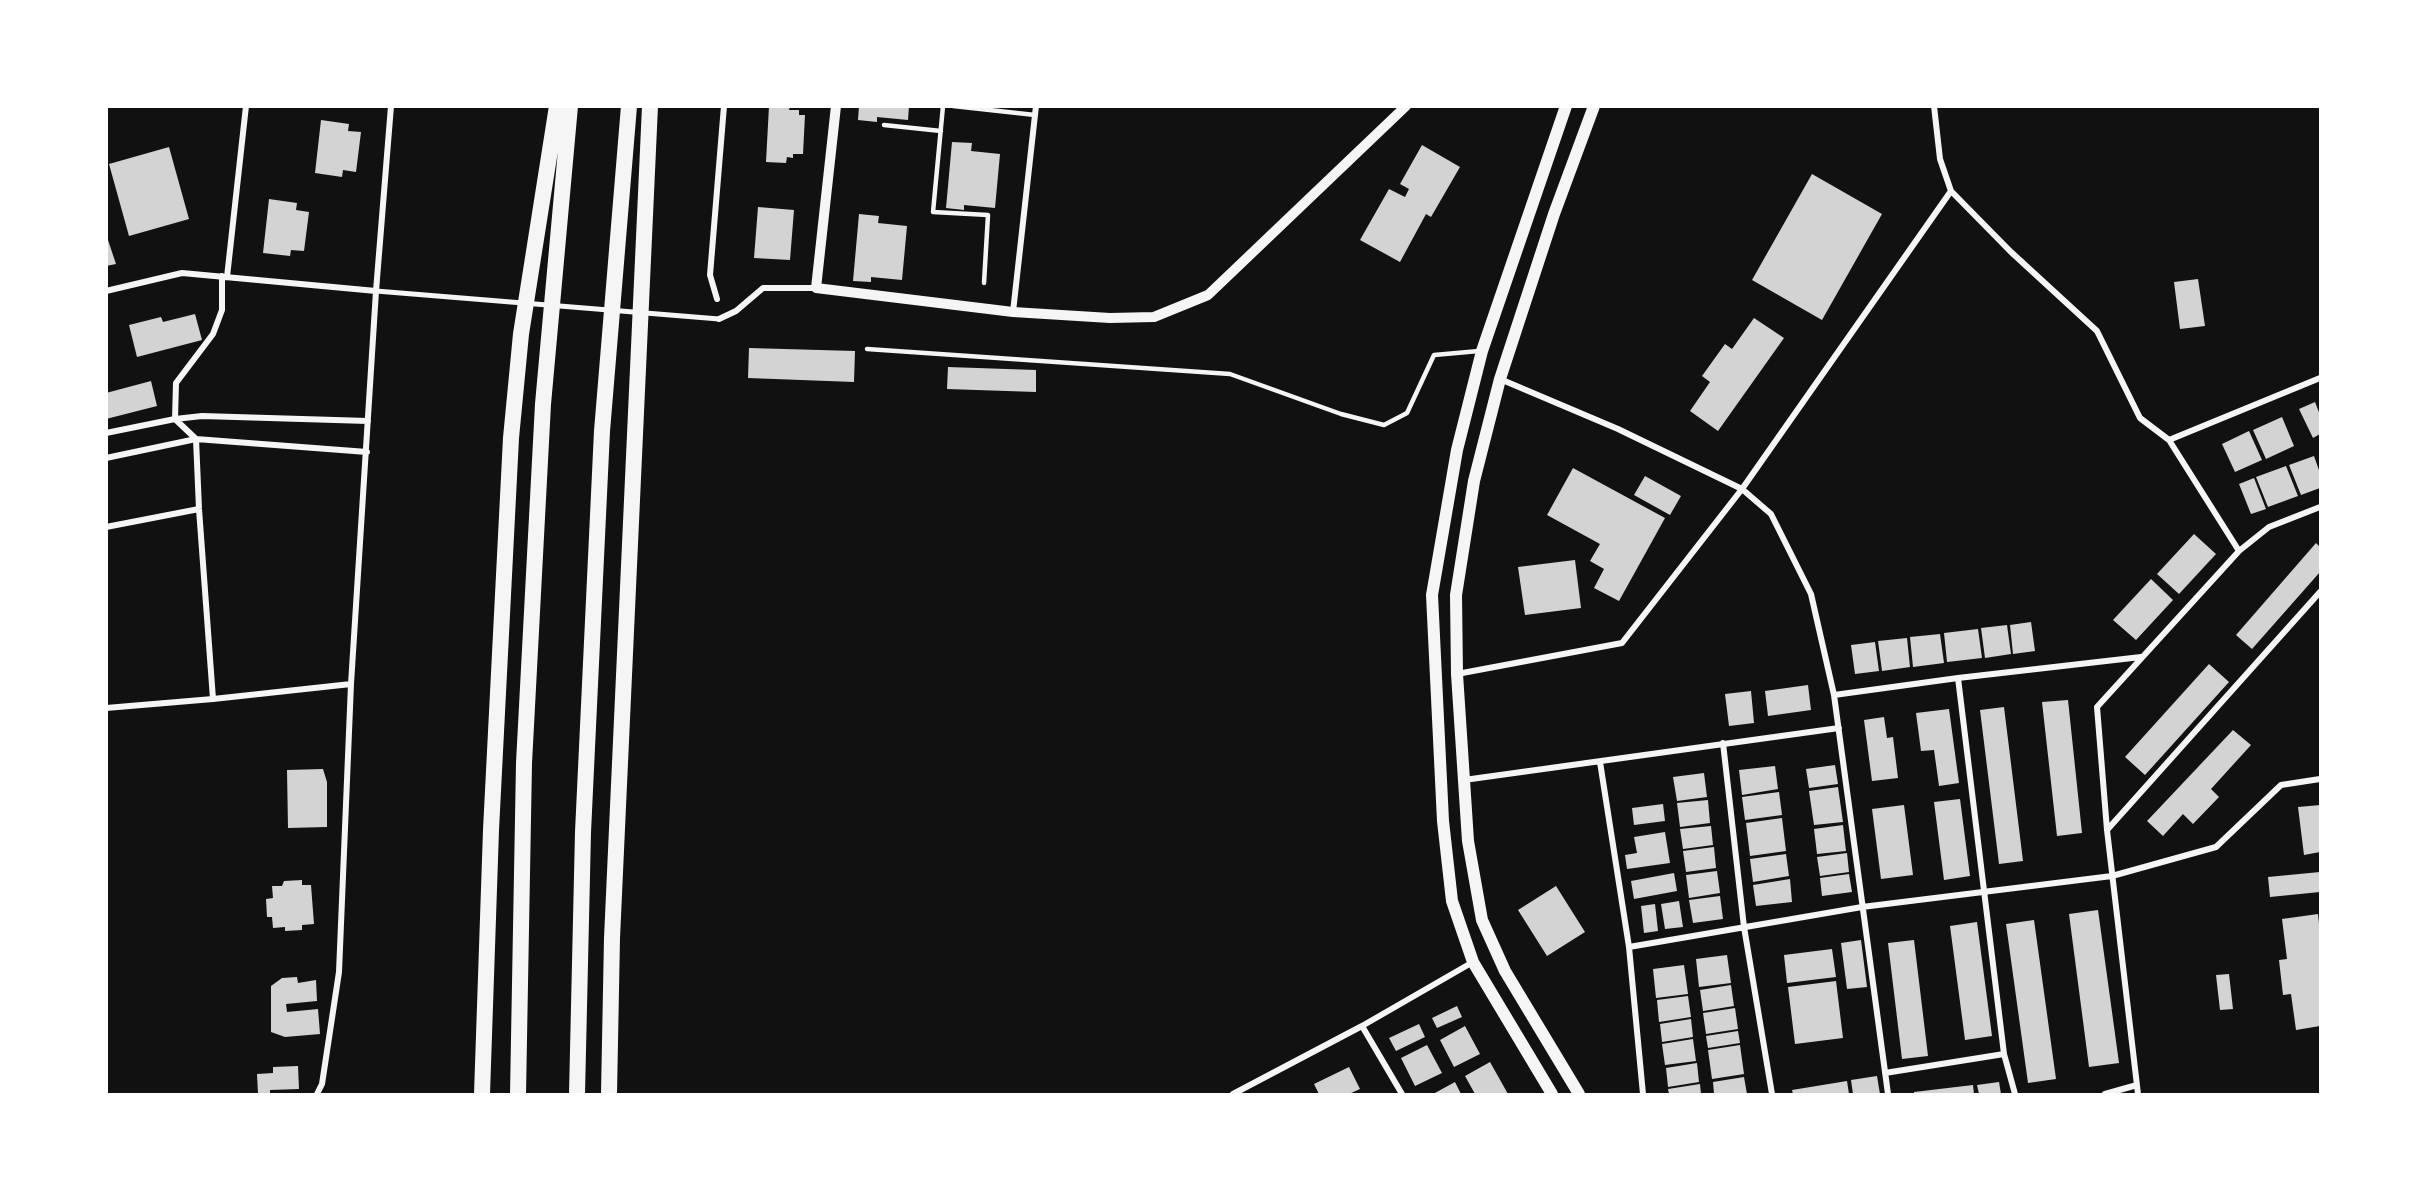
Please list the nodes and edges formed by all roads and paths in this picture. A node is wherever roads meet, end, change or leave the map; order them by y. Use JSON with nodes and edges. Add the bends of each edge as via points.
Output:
{"nodes":[{"id":1,"x":246,"y":106,"type":"edge"},
{"id":2,"x":391,"y":106,"type":"edge"},
{"id":3,"x":557,"y":106,"type":"edge"},
{"id":4,"x":570,"y":106,"type":"edge"},
{"id":5,"x":628,"y":106,"type":"edge"},
{"id":6,"x":650,"y":106,"type":"edge"},
{"id":7,"x":724,"y":106,"type":"edge"},
{"id":8,"x":836,"y":106,"type":"edge"},
{"id":9,"x":943,"y":106,"type":"edge"},
{"id":10,"x":953,"y":106,"type":"edge"},
{"id":11,"x":1036,"y":106,"type":"edge"},
{"id":12,"x":1406,"y":106,"type":"edge"},
{"id":13,"x":1566,"y":106,"type":"edge"},
{"id":14,"x":1594,"y":106,"type":"edge"},
{"id":15,"x":1934,"y":106,"type":"edge"},
{"id":16,"x":1035,"y":115,"type":"junction"},
{"id":17,"x":884,"y":125,"type":"dead end"},
{"id":18,"x":940,"y":131,"type":"junction"},
{"id":19,"x":1951,"y":191,"type":"junction"},
{"id":20,"x":224,"y":276,"type":"junction"},
{"id":21,"x":984,"y":283,"type":"dead end"},
{"id":22,"x":816,"y":288,"type":"junction"},
{"id":23,"x":106,"y":291,"type":"edge"},
{"id":24,"x":376,"y":291,"type":"junction"},
{"id":25,"x":717,"y":299,"type":"dead end"},
{"id":26,"x":1013,"y":312,"type":"junction"},
{"id":27,"x":719,"y":319,"type":"joint"},
{"id":28,"x":867,"y":349,"type":"dead end"},
{"id":29,"x":1482,"y":351,"type":"junction"},
{"id":30,"x":2320,"y":378,"type":"edge"},
{"id":31,"x":1500,"y":379,"type":"junction"},
{"id":32,"x":175,"y":419,"type":"junction"},
{"id":33,"x":368,"y":421,"type":"junction"},
{"id":34,"x":106,"y":433,"type":"edge"},
{"id":35,"x":196,"y":439,"type":"junction"},
{"id":36,"x":2169,"y":440,"type":"junction"},
{"id":37,"x":367,"y":452,"type":"junction"},
{"id":38,"x":106,"y":458,"type":"edge"},
{"id":39,"x":1742,"y":489,"type":"junction"},
{"id":40,"x":2320,"y":507,"type":"edge"},
{"id":41,"x":199,"y":509,"type":"junction"},
{"id":42,"x":106,"y":527,"type":"edge"},
{"id":43,"x":2239,"y":551,"type":"junction"},
{"id":44,"x":2320,"y":592,"type":"edge"},
{"id":45,"x":2141,"y":657,"type":"junction"},
{"id":46,"x":1457,"y":674,"type":"junction"},
{"id":47,"x":1958,"y":678,"type":"junction"},
{"id":48,"x":351,"y":684,"type":"junction"},
{"id":49,"x":1834,"y":695,"type":"junction"},
{"id":50,"x":213,"y":699,"type":"junction"},
{"id":51,"x":106,"y":708,"type":"edge"},
{"id":52,"x":1839,"y":728,"type":"junction"},
{"id":53,"x":1724,"y":743,"type":"junction"},
{"id":54,"x":1600,"y":762,"type":"junction"},
{"id":55,"x":2320,"y":779,"type":"edge"},
{"id":56,"x":1464,"y":780,"type":"junction"},
{"id":57,"x":2107,"y":830,"type":"junction"},
{"id":58,"x":2112,"y":876,"type":"junction"},
{"id":59,"x":1985,"y":892,"type":"junction"},
{"id":60,"x":1862,"y":907,"type":"junction"},
{"id":61,"x":1744,"y":927,"type":"junction"},
{"id":62,"x":1629,"y":947,"type":"junction"},
{"id":63,"x":1473,"y":962,"type":"junction"},
{"id":64,"x":1362,"y":1026,"type":"junction"},
{"id":65,"x":2004,"y":1054,"type":"junction"},
{"id":66,"x":1885,"y":1073,"type":"junction"},
{"id":67,"x":2137,"y":1085,"type":"junction"},
{"id":68,"x":317,"y":1095,"type":"edge"},
{"id":69,"x":482,"y":1095,"type":"edge"},
{"id":70,"x":518,"y":1095,"type":"edge"},
{"id":71,"x":576,"y":1095,"type":"edge"},
{"id":72,"x":609,"y":1095,"type":"edge"},
{"id":73,"x":1233,"y":1095,"type":"edge"},
{"id":74,"x":1402,"y":1095,"type":"edge"},
{"id":75,"x":1552,"y":1095,"type":"edge"},
{"id":76,"x":1579,"y":1095,"type":"edge"},
{"id":77,"x":1643,"y":1095,"type":"edge"},
{"id":78,"x":1772,"y":1095,"type":"edge"},
{"id":79,"x":1888,"y":1095,"type":"edge"},
{"id":80,"x":2015,"y":1095,"type":"edge"},
{"id":81,"x":2105,"y":1095,"type":"edge"},
{"id":82,"x":2138,"y":1095,"type":"edge"}],
"edges":[{"from":1,"to":20,"type":"street"},
{"from":2,"to":24,"type":"street"},
{"from":3,"to":69,"type":"highway","via":[[521,334],[511,438]]},
{"from":4,"to":70,"type":"highway","via":[[541,440],[524,763]]},
{"from":5,"to":71,"type":"highway","via":[[602,431],[583,820]]},
{"from":6,"to":72,"type":"highway","via":[[612,938]]},
{"from":7,"to":25,"type":"street","via":[[710,275]]},
{"from":8,"to":22,"type":"street"},
{"from":9,"to":18,"type":"lane"},
{"from":10,"to":16,"type":"lane"},
{"from":11,"to":16,"type":"street"},
{"from":12,"to":26,"type":"street","via":[[1208,295],[1154,316],[1110,318]]},
{"from":13,"to":29,"type":"main road"},
{"from":14,"to":31,"type":"main road"},
{"from":15,"to":19,"type":"street","via":[[1940,159]]},
{"from":16,"to":26,"type":"street"},
{"from":17,"to":18,"type":"lane"},
{"from":18,"to":21,"type":"lane","via":[[933,212],[988,215]]},
{"from":19,"to":36,"type":"street","via":[[2097,331],[2140,418]]},
{"from":19,"to":39,"type":"street"},
{"from":20,"to":23,"type":"street","via":[[182,273]]},
{"from":20,"to":24,"type":"street"},
{"from":20,"to":32,"type":"street","via":[[222,310],[213,334],[176,383]]},
{"from":22,"to":26,"type":"street"},
{"from":22,"to":27,"type":"street","via":[[763,288],[736,311]]},
{"from":24,"to":27,"type":"street"},
{"from":24,"to":33,"type":"street"},
{"from":28,"to":29,"type":"lane","via":[[1230,374],[1341,414],[1384,425],[1407,413],[1434,356]]},
{"from":29,"to":63,"type":"main road","via":[[1457,450],[1432,595],[1443,821],[1452,901]]},
{"from":30,"to":36,"type":"street"},
{"from":31,"to":39,"type":"street","via":[[1618,429]]},
{"from":31,"to":46,"type":"main road","via":[[1474,481],[1456,595]]},
{"from":32,"to":33,"type":"street","via":[[202,416]]},
{"from":32,"to":34,"type":"street"},
{"from":32,"to":35,"type":"street"},
{"from":33,"to":37,"type":"street"},
{"from":35,"to":37,"type":"street"},
{"from":35,"to":38,"type":"street"},
{"from":35,"to":41,"type":"street"},
{"from":36,"to":43,"type":"street"},
{"from":37,"to":48,"type":"street"},
{"from":39,"to":46,"type":"street","via":[[1622,643]]},
{"from":39,"to":49,"type":"street","via":[[1771,514],[1810,594]]},
{"from":40,"to":43,"type":"street","via":[[2270,527]]},
{"from":41,"to":42,"type":"street"},
{"from":41,"to":50,"type":"street"},
{"from":43,"to":45,"type":"street"},
{"from":44,"to":57,"type":"street"},
{"from":45,"to":47,"type":"street"},
{"from":45,"to":57,"type":"street","via":[[2097,707]]},
{"from":46,"to":56,"type":"main road"},
{"from":47,"to":49,"type":"street"},
{"from":47,"to":59,"type":"street"},
{"from":48,"to":50,"type":"street"},
{"from":48,"to":68,"type":"street","via":[[339,972]]},
{"from":49,"to":52,"type":"street"},
{"from":50,"to":51,"type":"street"},
{"from":52,"to":53,"type":"street"},
{"from":52,"to":60,"type":"street"},
{"from":53,"to":54,"type":"street"},
{"from":53,"to":61,"type":"street"},
{"from":54,"to":56,"type":"street"},
{"from":54,"to":62,"type":"street"},
{"from":55,"to":58,"type":"street","via":[[2281,785],[2216,847]]},
{"from":56,"to":76,"type":"main road","via":[[1468,841],[1482,920],[1506,971]]},
{"from":57,"to":58,"type":"street"},
{"from":58,"to":59,"type":"street"},
{"from":58,"to":67,"type":"street"},
{"from":59,"to":60,"type":"street"},
{"from":59,"to":65,"type":"street"},
{"from":60,"to":61,"type":"street"},
{"from":60,"to":66,"type":"street"},
{"from":61,"to":62,"type":"street"},
{"from":61,"to":78,"type":"street"},
{"from":62,"to":77,"type":"street"},
{"from":63,"to":64,"type":"street"},
{"from":63,"to":75,"type":"main road"},
{"from":64,"to":73,"type":"street"},
{"from":64,"to":74,"type":"street"},
{"from":65,"to":66,"type":"street"},
{"from":65,"to":80,"type":"street"},
{"from":66,"to":79,"type":"street"},
{"from":67,"to":81,"type":"street"},
{"from":67,"to":82,"type":"street"}]}
